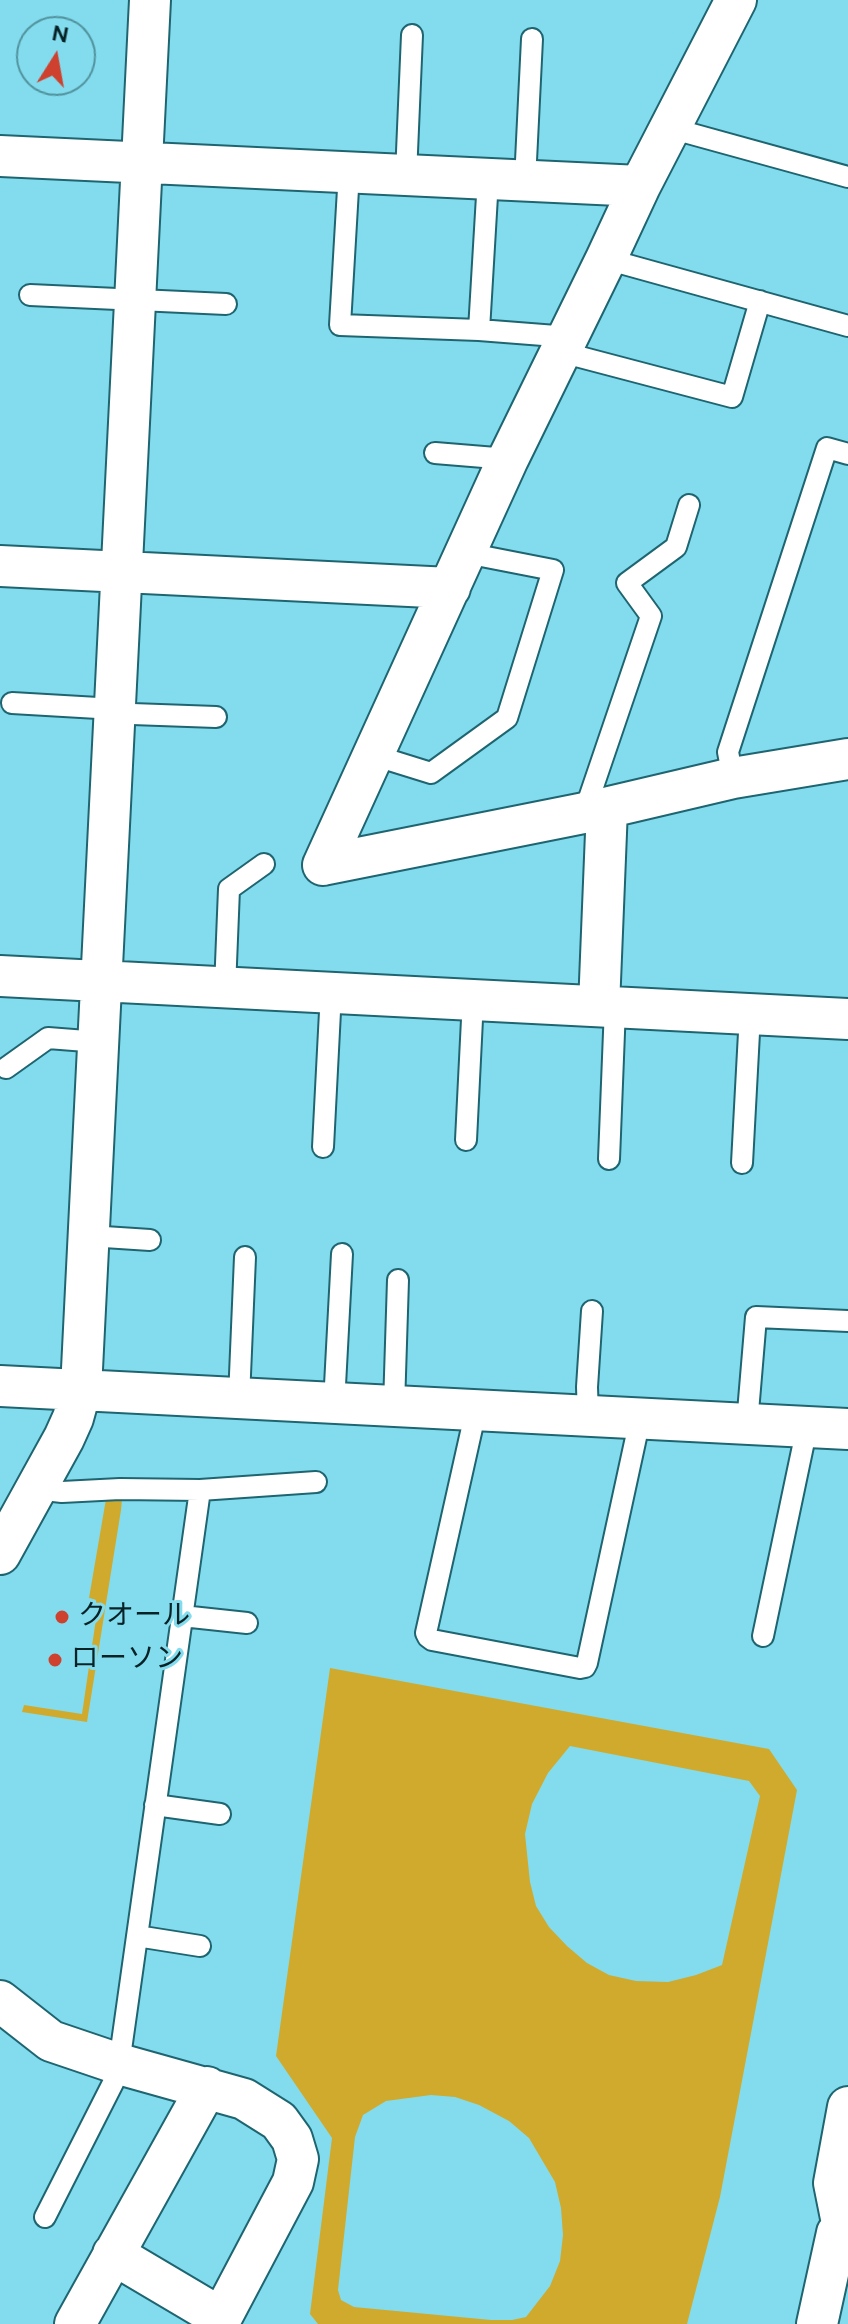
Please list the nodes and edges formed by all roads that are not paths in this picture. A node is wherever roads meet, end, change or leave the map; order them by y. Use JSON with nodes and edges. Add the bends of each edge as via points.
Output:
{"nodes":[{"id":1,"x":150,"y":0,"type":"edge"},
{"id":2,"x":736,"y":0,"type":"edge"},
{"id":3,"x":412,"y":35,"type":"dead end"},
{"id":4,"x":532,"y":39,"type":"dead end"},
{"id":5,"x":670,"y":128,"type":"junction"},
{"id":6,"x":0,"y":156,"type":"edge"},
{"id":7,"x":143,"y":163,"type":"junction"},
{"id":8,"x":349,"y":172,"type":"junction"},
{"id":9,"x":406,"y":175,"type":"junction"},
{"id":10,"x":848,"y":177,"type":"edge"},
{"id":11,"x":506,"y":180,"type":"junction"},
{"id":12,"x":640,"y":186,"type":"junction"},
{"id":13,"x":606,"y":259,"type":"junction"},
{"id":14,"x":30,"y":295,"type":"dead end"},
{"id":15,"x":135,"y":300,"type":"junction"},
{"id":16,"x":760,"y":301,"type":"junction"},
{"id":17,"x":226,"y":304,"type":"dead end"},
{"id":18,"x":848,"y":326,"type":"edge"},
{"id":19,"x":479,"y":330,"type":"junction"},
{"id":20,"x":565,"y":344,"type":"junction"},
{"id":21,"x":435,"y":453,"type":"dead end"},
{"id":22,"x":848,"y":454,"type":"edge"},
{"id":23,"x":508,"y":459,"type":"junction"},
{"id":24,"x":689,"y":505,"type":"dead end"},
{"id":25,"x":0,"y":566,"type":"edge"},
{"id":26,"x":458,"y":570,"type":"junction"},
{"id":27,"x":122,"y":572,"type":"junction"},
{"id":28,"x":12,"y":703,"type":"dead end"},
{"id":29,"x":115,"y":711,"type":"junction"},
{"id":30,"x":216,"y":717,"type":"dead end"},
{"id":31,"x":373,"y":755,"type":"junction"},
{"id":32,"x":848,"y":759,"type":"edge"},
{"id":33,"x":733,"y":778,"type":"junction"},
{"id":34,"x":596,"y":811,"type":"junction"},
{"id":35,"x":264,"y":864,"type":"dead end"},
{"id":36,"x":0,"y":976,"type":"edge"},
{"id":37,"x":103,"y":982,"type":"junction"},
{"id":38,"x":225,"y":988,"type":"junction"},
{"id":39,"x":331,"y":992,"type":"junction"},
{"id":40,"x":473,"y":999,"type":"junction"},
{"id":41,"x":607,"y":1006,"type":"junction"},
{"id":42,"x":750,"y":1014,"type":"junction"},
{"id":43,"x":848,"y":1019,"type":"edge"},
{"id":44,"x":99,"y":1042,"type":"junction"},
{"id":45,"x":6,"y":1068,"type":"dead end"},
{"id":46,"x":466,"y":1140,"type":"dead end"},
{"id":47,"x":323,"y":1147,"type":"dead end"},
{"id":48,"x":609,"y":1159,"type":"dead end"},
{"id":49,"x":742,"y":1163,"type":"dead end"},
{"id":50,"x":89,"y":1236,"type":"junction"},
{"id":51,"x":150,"y":1240,"type":"dead end"},
{"id":52,"x":342,"y":1254,"type":"dead end"},
{"id":53,"x":245,"y":1257,"type":"dead end"},
{"id":54,"x":398,"y":1280,"type":"dead end"},
{"id":55,"x":592,"y":1311,"type":"dead end"},
{"id":56,"x":848,"y":1321,"type":"edge"},
{"id":57,"x":0,"y":1386,"type":"edge"},
{"id":58,"x":81,"y":1389,"type":"junction"},
{"id":59,"x":239,"y":1398,"type":"junction"},
{"id":60,"x":334,"y":1404,"type":"junction"},
{"id":61,"x":394,"y":1406,"type":"junction"},
{"id":62,"x":476,"y":1410,"type":"junction"},
{"id":63,"x":588,"y":1416,"type":"junction"},
{"id":64,"x":640,"y":1419,"type":"junction"},
{"id":65,"x":747,"y":1424,"type":"junction"},
{"id":66,"x":807,"y":1427,"type":"junction"},
{"id":67,"x":848,"y":1429,"type":"edge"},
{"id":68,"x":316,"y":1482,"type":"dead end"},
{"id":69,"x":36,"y":1489,"type":"junction"},
{"id":70,"x":200,"y":1490,"type":"junction"},
{"id":71,"x":0,"y":1554,"type":"edge"},
{"id":72,"x":182,"y":1616,"type":"junction"},
{"id":73,"x":247,"y":1623,"type":"dead end"},
{"id":74,"x":763,"y":1636,"type":"dead end"},
{"id":75,"x":155,"y":1805,"type":"junction"},
{"id":76,"x":220,"y":1814,"type":"dead end"},
{"id":77,"x":137,"y":1936,"type":"junction"},
{"id":78,"x":200,"y":1946,"type":"dead end"},
{"id":79,"x":0,"y":2001,"type":"edge"},
{"id":80,"x":119,"y":2064,"type":"junction"},
{"id":81,"x":207,"y":2087,"type":"junction"},
{"id":82,"x":848,"y":2107,"type":"edge"},
{"id":83,"x":45,"y":2217,"type":"dead end"},
{"id":84,"x":846,"y":2228,"type":"edge"},
{"id":85,"x":113,"y":2254,"type":"junction"},
{"id":86,"x":220,"y":2321,"type":"edge"},
{"id":87,"x":75,"y":2324,"type":"edge"},
{"id":88,"x":817,"y":2324,"type":"edge"}],
"edges":[{"from":1,"to":7,"type":"street"},
{"from":2,"to":5,"type":"street"},
{"from":3,"to":9,"type":"lane"},
{"from":4,"to":11,"type":"lane"},
{"from":5,"to":10,"type":"lane"},
{"from":5,"to":12,"type":"street"},
{"from":6,"to":7,"type":"street"},
{"from":7,"to":8,"type":"street"},
{"from":7,"to":15,"type":"street"},
{"from":8,"to":9,"type":"street"},
{"from":8,"to":19,"type":"lane","via":[[340,325]]},
{"from":9,"to":11,"type":"street"},
{"from":11,"to":12,"type":"street"},
{"from":11,"to":19,"type":"lane"},
{"from":12,"to":13,"type":"street"},
{"from":13,"to":16,"type":"lane"},
{"from":13,"to":20,"type":"street"},
{"from":14,"to":15,"type":"lane"},
{"from":15,"to":17,"type":"lane"},
{"from":15,"to":27,"type":"street"},
{"from":16,"to":18,"type":"lane"},
{"from":16,"to":20,"type":"lane","via":[[732,397]]},
{"from":19,"to":20,"type":"lane"},
{"from":20,"to":23,"type":"street"},
{"from":21,"to":23,"type":"lane"},
{"from":22,"to":33,"type":"lane","via":[[827,448],[728,752]]},
{"from":23,"to":26,"type":"street"},
{"from":24,"to":34,"type":"lane","via":[[676,547],[627,583],[651,616]]},
{"from":25,"to":27,"type":"street"},
{"from":26,"to":27,"type":"street"},
{"from":26,"to":31,"type":"street"},
{"from":26,"to":31,"type":"lane","via":[[553,570],[507,718],[431,773]]},
{"from":27,"to":29,"type":"street"},
{"from":28,"to":29,"type":"lane"},
{"from":29,"to":30,"type":"lane"},
{"from":29,"to":37,"type":"street"},
{"from":31,"to":34,"type":"street","via":[[323,865]]},
{"from":32,"to":33,"type":"street"},
{"from":33,"to":34,"type":"street"},
{"from":34,"to":41,"type":"street"},
{"from":35,"to":38,"type":"lane","via":[[229,889]]},
{"from":36,"to":37,"type":"street"},
{"from":37,"to":38,"type":"street"},
{"from":37,"to":44,"type":"street"},
{"from":38,"to":39,"type":"street"},
{"from":39,"to":40,"type":"street"},
{"from":39,"to":47,"type":"lane"},
{"from":40,"to":41,"type":"street"},
{"from":40,"to":46,"type":"lane"},
{"from":41,"to":42,"type":"street"},
{"from":41,"to":48,"type":"lane"},
{"from":42,"to":43,"type":"street"},
{"from":42,"to":49,"type":"lane"},
{"from":44,"to":45,"type":"lane","via":[[48,1038]]},
{"from":44,"to":50,"type":"street"},
{"from":50,"to":51,"type":"lane"},
{"from":50,"to":58,"type":"street"},
{"from":52,"to":60,"type":"lane"},
{"from":53,"to":59,"type":"lane"},
{"from":54,"to":61,"type":"lane"},
{"from":55,"to":63,"type":"lane"},
{"from":56,"to":65,"type":"lane","via":[[756,1317]]},
{"from":57,"to":58,"type":"street"},
{"from":58,"to":59,"type":"street"},
{"from":58,"to":69,"type":"street","via":[[64,1438]]},
{"from":59,"to":60,"type":"street"},
{"from":60,"to":61,"type":"street"},
{"from":61,"to":62,"type":"street"},
{"from":62,"to":63,"type":"street"},
{"from":62,"to":64,"type":"lane","via":[[426,1633],[432,1640],[580,1668],[587,1663]]},
{"from":63,"to":64,"type":"street"},
{"from":64,"to":65,"type":"street"},
{"from":65,"to":66,"type":"street"},
{"from":66,"to":67,"type":"street"},
{"from":66,"to":74,"type":"lane"},
{"from":68,"to":70,"type":"lane"},
{"from":69,"to":70,"type":"lane"},
{"from":69,"to":71,"type":"street"},
{"from":70,"to":72,"type":"lane"},
{"from":72,"to":73,"type":"lane"},
{"from":72,"to":75,"type":"lane"},
{"from":75,"to":76,"type":"lane"},
{"from":75,"to":77,"type":"lane"},
{"from":77,"to":78,"type":"lane"},
{"from":77,"to":80,"type":"lane"},
{"from":79,"to":80,"type":"street","via":[[51,2041]]},
{"from":80,"to":81,"type":"street"},
{"from":80,"to":83,"type":"lane"},
{"from":81,"to":85,"type":"street"},
{"from":81,"to":86,"type":"street","via":[[244,2099],[279,2121],[298,2159],[293,2182]]},
{"from":82,"to":84,"type":"street","via":[[834,2183]]},
{"from":84,"to":88,"type":"street","via":[[837,2233]]},
{"from":85,"to":86,"type":"street"},
{"from":85,"to":87,"type":"street"}]}
